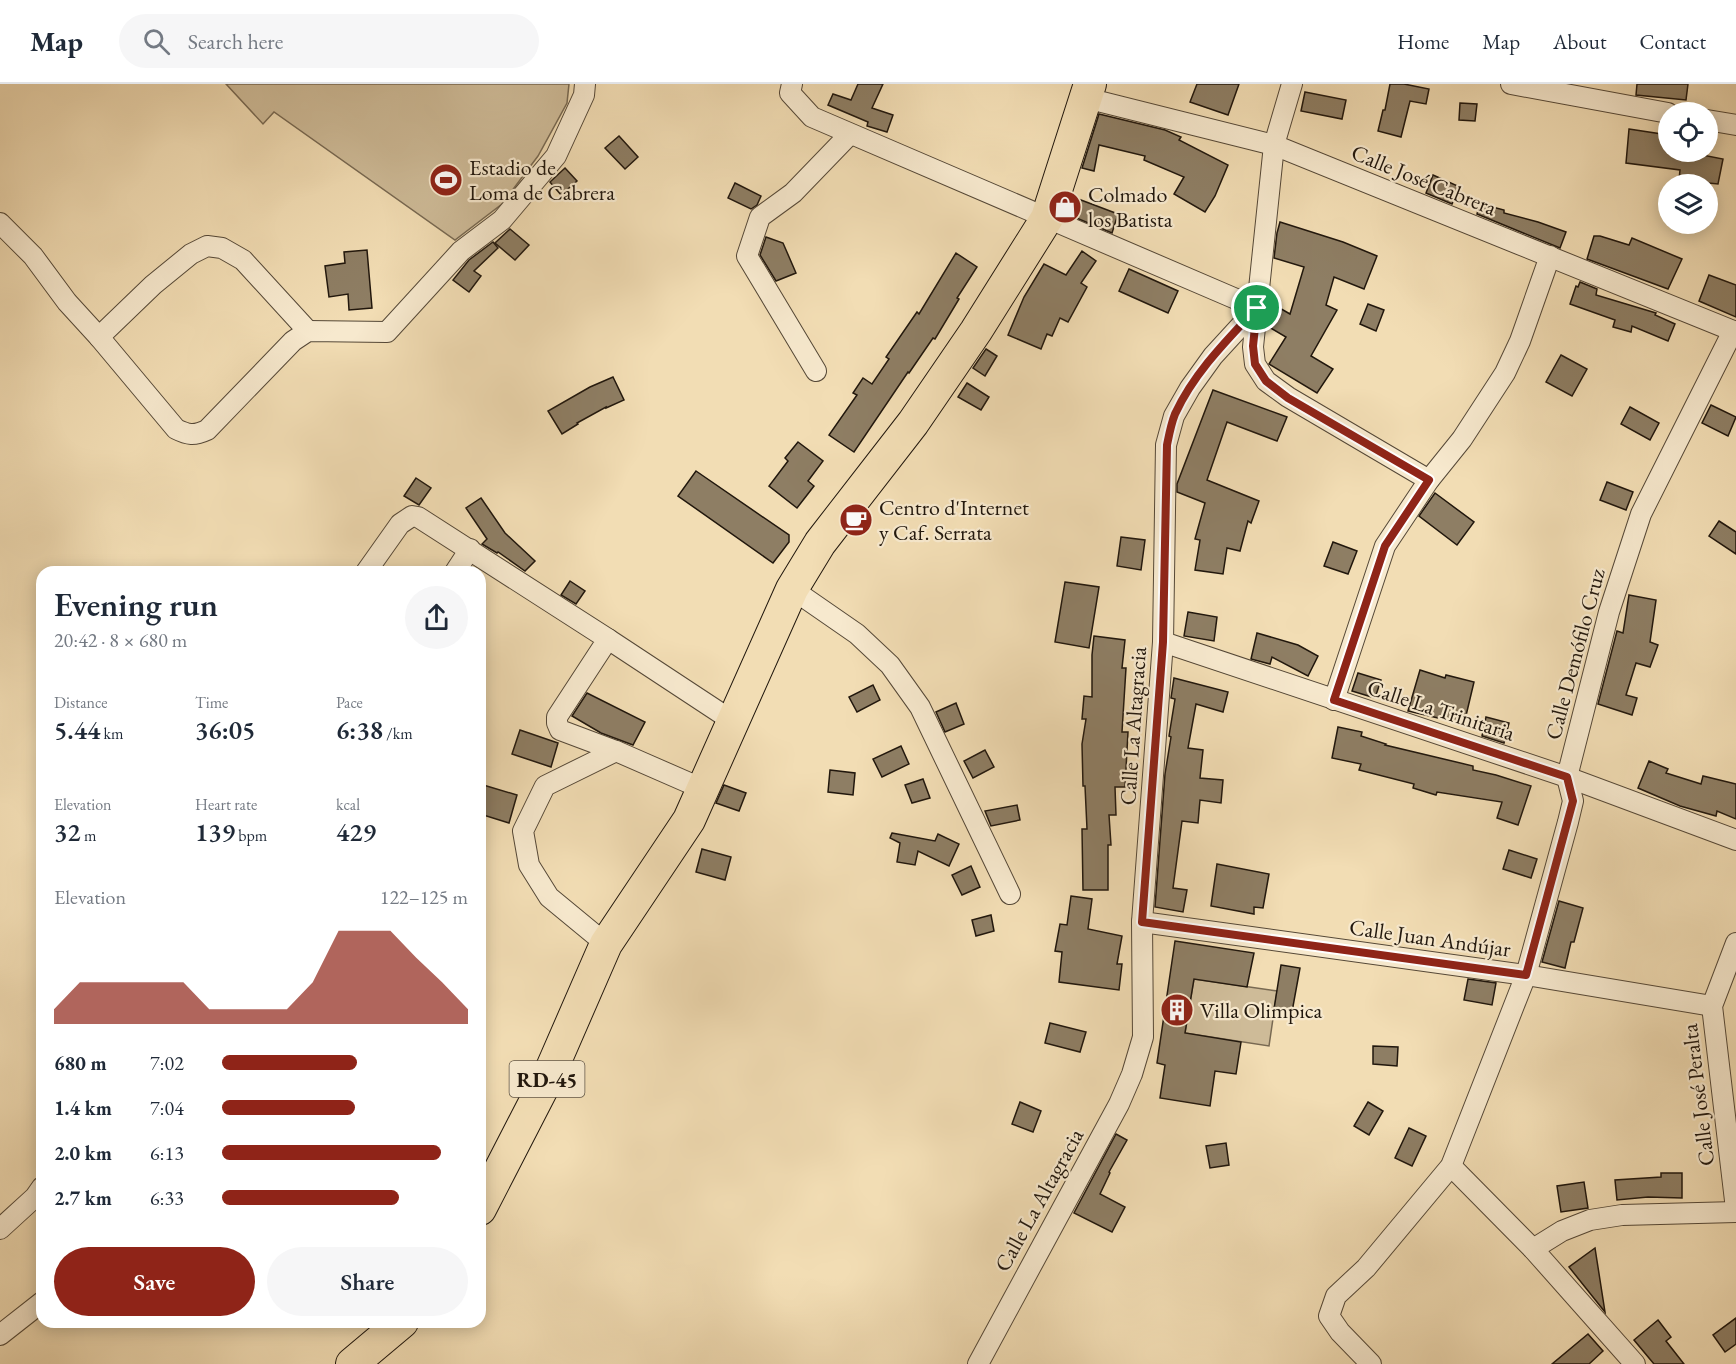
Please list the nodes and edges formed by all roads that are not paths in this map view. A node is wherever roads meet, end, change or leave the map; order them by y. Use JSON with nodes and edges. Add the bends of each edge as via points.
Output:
{"nodes":[{"id":1,"x":585,"y":84,"type":"edge"},
{"id":2,"x":792,"y":84,"type":"edge"},
{"id":3,"x":1292,"y":84,"type":"edge"},
{"id":4,"x":1510,"y":84,"type":"edge"},
{"id":5,"x":1088,"y":91,"type":"edge"},
{"id":6,"x":1658,"y":111,"type":"edge"},
{"id":7,"x":1718,"y":122,"type":"edge"},
{"id":8,"x":1736,"y":125,"type":"edge"},
{"id":9,"x":849,"y":135,"type":"junction"},
{"id":10,"x":1274,"y":145,"type":"junction"},
{"id":11,"x":1047,"y":218,"type":"junction"},
{"id":12,"x":0,"y":223,"type":"edge"},
{"id":13,"x":1550,"y":256,"type":"junction"},
{"id":14,"x":1257,"y":308,"type":"junction"},
{"id":15,"x":308,"y":331,"type":"junction"},
{"id":16,"x":1734,"y":331,"type":"edge"},
{"id":17,"x":99,"y":338,"type":"junction"},
{"id":18,"x":816,"y":371,"type":"dead end"},
{"id":19,"x":1429,"y":480,"type":"junction"},
{"id":20,"x":470,"y":549,"type":"junction"},
{"id":21,"x":370,"y":566,"type":"edge"},
{"id":22,"x":459,"y":566,"type":"edge"},
{"id":23,"x":792,"y":589,"type":"junction"},
{"id":24,"x":608,"y":639,"type":"junction"},
{"id":25,"x":1163,"y":642,"type":"junction"},
{"id":26,"x":1334,"y":700,"type":"junction"},
{"id":27,"x":734,"y":722,"type":"junction"},
{"id":28,"x":616,"y":751,"type":"junction"},
{"id":29,"x":1567,"y":777,"type":"junction"},
{"id":30,"x":703,"y":789,"type":"junction"},
{"id":31,"x":1736,"y":840,"type":"edge"},
{"id":32,"x":1010,"y":894,"type":"dead end"},
{"id":33,"x":1142,"y":922,"type":"junction"},
{"id":34,"x":1736,"y":943,"type":"edge"},
{"id":35,"x":606,"y":944,"type":"junction"},
{"id":36,"x":1526,"y":975,"type":"junction"},
{"id":37,"x":1712,"y":1006,"type":"junction"},
{"id":38,"x":1450,"y":1166,"type":"junction"},
{"id":39,"x":486,"y":1197,"type":"edge"},
{"id":40,"x":36,"y":1199,"type":"edge"},
{"id":41,"x":1736,"y":1210,"type":"edge"},
{"id":42,"x":0,"y":1229,"type":"edge"},
{"id":43,"x":1533,"y":1249,"type":"junction"},
{"id":44,"x":36,"y":1307,"type":"edge"},
{"id":45,"x":395,"y":1328,"type":"edge"},
{"id":46,"x":0,"y":1335,"type":"edge"},
{"id":47,"x":352,"y":1364,"type":"edge"},
{"id":48,"x":978,"y":1364,"type":"edge"},
{"id":49,"x":1371,"y":1364,"type":"edge"},
{"id":50,"x":1635,"y":1364,"type":"edge"}],
"edges":[{"from":1,"to":15,"type":"street","via":[[584,95],[556,156],[502,220],[461,251],[387,332]]},
{"from":2,"to":9,"type":"street","via":[[790,93],[812,117]]},
{"from":3,"to":10,"type":"street"},
{"from":4,"to":6,"type":"street"},
{"from":5,"to":10,"type":"street","name":"Calle José Cabrera"},
{"from":5,"to":11,"type":"main road","number":"RD-45"},
{"from":7,"to":8,"type":"street"},
{"from":9,"to":11,"type":"street"},
{"from":9,"to":18,"type":"street","via":[[793,193],[760,217],[747,256]]},
{"from":10,"to":13,"type":"street","name":"Calle José Cabrera"},
{"from":10,"to":14,"type":"street"},
{"from":11,"to":14,"type":"street"},
{"from":11,"to":23,"type":"main road","number":"RD-45","via":[[913,423],[819,543]]},
{"from":12,"to":17,"type":"street","via":[[33,256]]},
{"from":13,"to":16,"type":"street","name":"Calle José Cabrera"},
{"from":13,"to":19,"type":"street","via":[[1505,373],[1462,439]]},
{"from":14,"to":19,"type":"street","via":[[1255,364],[1266,381],[1288,398]]},
{"from":14,"to":25,"type":"street","name":"Calle La Altagracia","via":[[1213,356],[1174,416],[1165,476]]},
{"from":15,"to":17,"type":"street","via":[[243,260],[222,248],[207,246],[153,285]]},
{"from":15,"to":17,"type":"street","via":[[293,340],[207,430],[189,435],[176,429]]},
{"from":16,"to":29,"type":"street","name":"Calle Demófilo Cruz","via":[[1641,514],[1609,612]]},
{"from":19,"to":26,"type":"street","via":[[1385,546]]},
{"from":20,"to":21,"type":"street","via":[[412,516],[400,524]]},
{"from":20,"to":22,"type":"street"},
{"from":20,"to":24,"type":"street"},
{"from":23,"to":27,"type":"main road","number":"RD-45"},
{"from":23,"to":32,"type":"street","via":[[858,634],[890,664],[920,707]]},
{"from":24,"to":27,"type":"street"},
{"from":24,"to":28,"type":"street","via":[[557,717],[557,723],[560,730]]},
{"from":25,"to":26,"type":"street","name":"Calle La Trinitaria"},
{"from":25,"to":33,"type":"street","name":"Calle La Altagracia"},
{"from":26,"to":29,"type":"street","name":"Calle La Trinitaria"},
{"from":27,"to":30,"type":"main road","number":"RD-45"},
{"from":28,"to":30,"type":"street"},
{"from":28,"to":35,"type":"street","via":[[545,786],[523,831],[529,865],[549,897]]},
{"from":29,"to":31,"type":"street","name":"Calle La Trinitaria"},
{"from":29,"to":36,"type":"street","name":"Calle Demófilo Cruz","via":[[1573,801]]},
{"from":30,"to":35,"type":"main road","number":"RD-45","via":[[689,820]]},
{"from":33,"to":36,"type":"street","name":"Calle Juan Andújar"},
{"from":33,"to":48,"type":"street","name":"Calle La Altagracia","via":[[1143,1037],[1132,1074]]},
{"from":34,"to":37,"type":"street","name":"Calle José Peralta"},
{"from":35,"to":39,"type":"main road","number":"RD-45","via":[[549,1075]]},
{"from":36,"to":37,"type":"street","name":"Calle Juan Andújar"},
{"from":36,"to":38,"type":"street","name":"Calle Demófilo Cruz"},
{"from":37,"to":41,"type":"street","name":"Calle José Peralta"},
{"from":38,"to":43,"type":"street"},
{"from":38,"to":49,"type":"street","name":"Calle Demófilo Cruz","via":[[1366,1268],[1336,1296],[1329,1316]]},
{"from":40,"to":42,"type":"street"},
{"from":41,"to":43,"type":"street","via":[[1590,1220]]},
{"from":43,"to":50,"type":"street"},
{"from":44,"to":46,"type":"street"},
{"from":45,"to":47,"type":"main road"}]}
